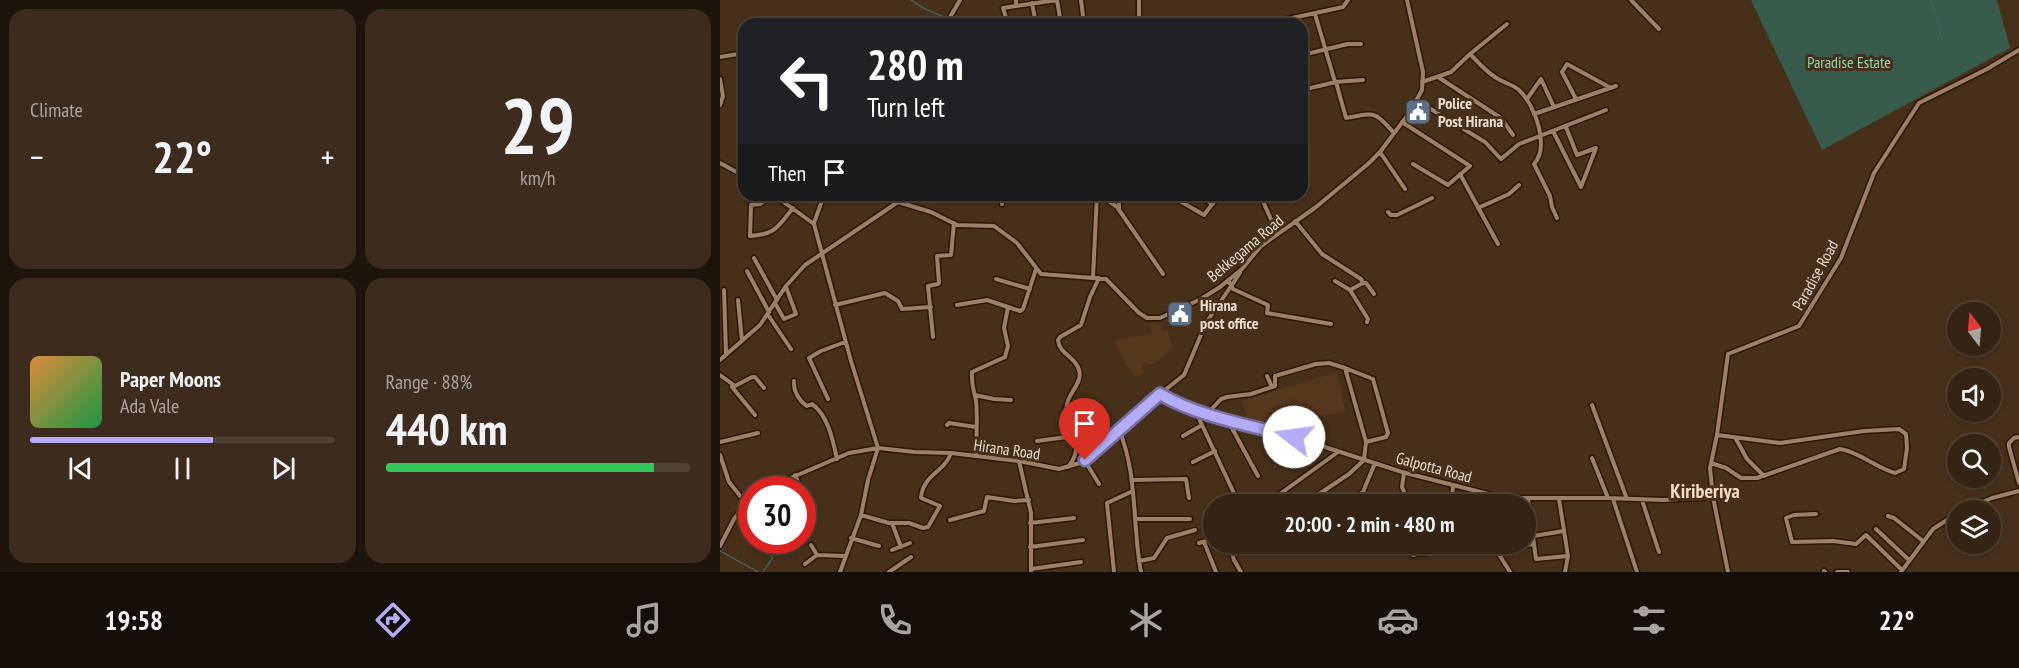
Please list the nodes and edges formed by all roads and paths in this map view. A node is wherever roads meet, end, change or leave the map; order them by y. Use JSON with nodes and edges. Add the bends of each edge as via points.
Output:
{"nodes":[{"id":1,"x":960,"y":0,"type":"edge"},
{"id":2,"x":1057,"y":0,"type":"edge"},
{"id":3,"x":1081,"y":0,"type":"edge"},
{"id":4,"x":1139,"y":0,"type":"edge"},
{"id":5,"x":1348,"y":0,"type":"edge"},
{"id":6,"x":1407,"y":0,"type":"edge"},
{"id":7,"x":1631,"y":0,"type":"edge"},
{"id":8,"x":1016,"y":3,"type":"edge"},
{"id":9,"x":1032,"y":3,"type":"junction"},
{"id":10,"x":1315,"y":14,"type":"junction"},
{"id":11,"x":950,"y":18,"type":"edge"},
{"id":12,"x":1006,"y":18,"type":"edge"},
{"id":13,"x":1035,"y":18,"type":"edge"},
{"id":14,"x":1060,"y":18,"type":"edge"},
{"id":15,"x":1083,"y":18,"type":"edge"},
{"id":16,"x":1139,"y":18,"type":"edge"},
{"id":17,"x":1295,"y":18,"type":"edge"},
{"id":18,"x":1507,"y":24,"type":"dead end"},
{"id":19,"x":1659,"y":29,"type":"dead end"},
{"id":20,"x":1361,"y":44,"type":"dead end"},
{"id":21,"x":1327,"y":49,"type":"junction"},
{"id":22,"x":2019,"y":50,"type":"edge"},
{"id":23,"x":738,"y":54,"type":"edge"},
{"id":24,"x":1308,"y":54,"type":"edge"},
{"id":25,"x":1470,"y":54,"type":"junction"},
{"id":26,"x":720,"y":57,"type":"edge"},
{"id":27,"x":1438,"y":77,"type":"junction"},
{"id":28,"x":720,"y":79,"type":"edge"},
{"id":29,"x":1363,"y":80,"type":"dead end"},
{"id":30,"x":1336,"y":82,"type":"junction"},
{"id":31,"x":1422,"y":82,"type":"junction"},
{"id":32,"x":1308,"y":89,"type":"edge"},
{"id":33,"x":1527,"y":99,"type":"junction"},
{"id":34,"x":1576,"y":99,"type":"junction"},
{"id":35,"x":1416,"y":100,"type":"junction"},
{"id":36,"x":720,"y":105,"type":"edge"},
{"id":37,"x":1554,"y":107,"type":"junction"},
{"id":38,"x":1606,"y":110,"type":"dead end"},
{"id":39,"x":1534,"y":114,"type":"junction"},
{"id":40,"x":1402,"y":122,"type":"junction"},
{"id":41,"x":1566,"y":127,"type":"junction"},
{"id":42,"x":1553,"y":131,"type":"junction"},
{"id":43,"x":1394,"y":133,"type":"junction"},
{"id":44,"x":1540,"y":134,"type":"junction"},
{"id":45,"x":1513,"y":135,"type":"dead end"},
{"id":46,"x":1380,"y":152,"type":"junction"},
{"id":47,"x":720,"y":163,"type":"edge"},
{"id":48,"x":1413,"y":164,"type":"dead end"},
{"id":49,"x":738,"y":173,"type":"edge"},
{"id":50,"x":1461,"y":174,"type":"junction"},
{"id":51,"x":1519,"y":185,"type":"dead end"},
{"id":52,"x":1405,"y":189,"type":"dead end"},
{"id":53,"x":1432,"y":198,"type":"dead end"},
{"id":54,"x":764,"y":201,"type":"edge"},
{"id":55,"x":782,"y":201,"type":"edge"},
{"id":56,"x":822,"y":201,"type":"edge"},
{"id":57,"x":1002,"y":201,"type":"edge"},
{"id":58,"x":1099,"y":201,"type":"edge"},
{"id":59,"x":1107,"y":201,"type":"edge"},
{"id":60,"x":1119,"y":201,"type":"edge"},
{"id":61,"x":1180,"y":201,"type":"edge"},
{"id":62,"x":1207,"y":201,"type":"edge"},
{"id":63,"x":1215,"y":201,"type":"edge"},
{"id":64,"x":1263,"y":201,"type":"edge"},
{"id":65,"x":898,"y":202,"type":"joint"},
{"id":66,"x":1002,"y":204,"type":"dead end"},
{"id":67,"x":1213,"y":204,"type":"junction"},
{"id":68,"x":793,"y":208,"type":"junction"},
{"id":69,"x":1478,"y":208,"type":"junction"},
{"id":70,"x":1119,"y":210,"type":"junction"},
{"id":71,"x":1388,"y":212,"type":"dead end"},
{"id":72,"x":1557,"y":218,"type":"dead end"},
{"id":73,"x":1295,"y":221,"type":"junction"},
{"id":74,"x":814,"y":224,"type":"junction"},
{"id":75,"x":954,"y":224,"type":"junction"},
{"id":76,"x":1277,"y":233,"type":"junction"},
{"id":77,"x":1498,"y":244,"type":"dead end"},
{"id":78,"x":822,"y":253,"type":"junction"},
{"id":79,"x":754,"y":258,"type":"dead end"},
{"id":80,"x":1036,"y":269,"type":"junction"},
{"id":81,"x":1242,"y":270,"type":"junction"},
{"id":82,"x":747,"y":271,"type":"dead end"},
{"id":83,"x":1163,"y":274,"type":"dead end"},
{"id":84,"x":1093,"y":278,"type":"junction"},
{"id":85,"x":1099,"y":278,"type":"junction"},
{"id":86,"x":996,"y":279,"type":"dead end"},
{"id":87,"x":1228,"y":280,"type":"junction"},
{"id":88,"x":1335,"y":281,"type":"dead end"},
{"id":89,"x":1363,"y":283,"type":"junction"},
{"id":90,"x":786,"y":286,"type":"junction"},
{"id":91,"x":1231,"y":286,"type":"junction"},
{"id":92,"x":1030,"y":289,"type":"junction"},
{"id":93,"x":724,"y":290,"type":"dead end"},
{"id":94,"x":1350,"y":290,"type":"junction"},
{"id":95,"x":1374,"y":294,"type":"dead end"},
{"id":96,"x":738,"y":300,"type":"dead end"},
{"id":97,"x":776,"y":302,"type":"junction"},
{"id":98,"x":835,"y":304,"type":"junction"},
{"id":99,"x":957,"y":305,"type":"dead end"},
{"id":100,"x":931,"y":306,"type":"junction"},
{"id":101,"x":1008,"y":307,"type":"junction"},
{"id":102,"x":769,"y":314,"type":"junction"},
{"id":103,"x":1367,"y":322,"type":"dead end"},
{"id":104,"x":1331,"y":324,"type":"dead end"},
{"id":105,"x":933,"y":337,"type":"dead end"},
{"id":106,"x":742,"y":341,"type":"junction"},
{"id":107,"x":845,"y":342,"type":"junction"},
{"id":108,"x":791,"y":349,"type":"dead end"},
{"id":109,"x":726,"y":354,"type":"junction"},
{"id":110,"x":720,"y":360,"type":"edge"},
{"id":111,"x":1345,"y":368,"type":"junction"},
{"id":112,"x":720,"y":375,"type":"edge"},
{"id":113,"x":1267,"y":376,"type":"dead end"},
{"id":114,"x":794,"y":381,"type":"dead end"},
{"id":115,"x":732,"y":384,"type":"junction"},
{"id":116,"x":1272,"y":387,"type":"junction"},
{"id":117,"x":764,"y":388,"type":"dead end"},
{"id":118,"x":1160,"y":394,"type":"junction"},
{"id":119,"x":975,"y":395,"type":"junction"},
{"id":120,"x":828,"y":399,"type":"dead end"},
{"id":121,"x":1011,"y":400,"type":"dead end"},
{"id":122,"x":1592,"y":405,"type":"dead end"},
{"id":123,"x":1194,"y":409,"type":"junction"},
{"id":124,"x":1208,"y":413,"type":"junction"},
{"id":125,"x":755,"y":415,"type":"dead end"},
{"id":126,"x":1227,"y":419,"type":"junction"},
{"id":127,"x":947,"y":425,"type":"dead end"},
{"id":128,"x":1202,"y":425,"type":"junction"},
{"id":129,"x":976,"y":427,"type":"junction"},
{"id":130,"x":1119,"y":430,"type":"junction"},
{"id":131,"x":758,"y":433,"type":"dead end"},
{"id":132,"x":1716,"y":435,"type":"junction"},
{"id":133,"x":1074,"y":436,"type":"junction"},
{"id":134,"x":1183,"y":436,"type":"dead end"},
{"id":135,"x":2019,"y":437,"type":"edge"},
{"id":136,"x":1736,"y":439,"type":"junction"},
{"id":137,"x":1037,"y":441,"type":"dead end"},
{"id":138,"x":720,"y":442,"type":"edge"},
{"id":139,"x":1366,"y":442,"type":"junction"},
{"id":140,"x":878,"y":448,"type":"junction"},
{"id":141,"x":1215,"y":451,"type":"junction"},
{"id":142,"x":1338,"y":452,"type":"junction"},
{"id":143,"x":951,"y":453,"type":"junction"},
{"id":144,"x":720,"y":455,"type":"edge"},
{"id":145,"x":976,"y":456,"type":"junction"},
{"id":146,"x":1592,"y":458,"type":"dead end"},
{"id":147,"x":837,"y":459,"type":"junction"},
{"id":148,"x":1085,"y":460,"type":"junction"},
{"id":149,"x":1364,"y":460,"type":"junction"},
{"id":150,"x":1019,"y":462,"type":"junction"},
{"id":151,"x":1194,"y":462,"type":"dead end"},
{"id":152,"x":1376,"y":463,"type":"junction"},
{"id":153,"x":1711,"y":463,"type":"junction"},
{"id":154,"x":1067,"y":468,"type":"junction"},
{"id":155,"x":1404,"y":473,"type":"junction"},
{"id":156,"x":795,"y":475,"type":"edge"},
{"id":157,"x":1258,"y":476,"type":"dead end"},
{"id":158,"x":1764,"y":476,"type":"junction"},
{"id":159,"x":1131,"y":480,"type":"junction"},
{"id":160,"x":2019,"y":483,"type":"edge"},
{"id":161,"x":1099,"y":484,"type":"dead end"},
{"id":162,"x":1453,"y":485,"type":"junction"},
{"id":163,"x":1132,"y":491,"type":"junction"},
{"id":164,"x":2019,"y":491,"type":"edge"},
{"id":165,"x":1481,"y":492,"type":"joint"},
{"id":166,"x":738,"y":493,"type":"edge"},
{"id":167,"x":1235,"y":494,"type":"edge"},
{"id":168,"x":1280,"y":494,"type":"edge"},
{"id":169,"x":1319,"y":494,"type":"edge"},
{"id":170,"x":1360,"y":494,"type":"edge"},
{"id":171,"x":1405,"y":494,"type":"edge"},
{"id":172,"x":1453,"y":494,"type":"edge"},
{"id":173,"x":1489,"y":494,"type":"edge"},
{"id":174,"x":1713,"y":497,"type":"junction"},
{"id":175,"x":1189,"y":498,"type":"dead end"},
{"id":176,"x":1611,"y":498,"type":"junction"},
{"id":177,"x":1536,"y":499,"type":"edge"},
{"id":178,"x":1559,"y":499,"type":"junction"},
{"id":179,"x":1029,"y":500,"type":"junction"},
{"id":180,"x":1627,"y":500,"type":"junction"},
{"id":181,"x":1642,"y":500,"type":"junction"},
{"id":182,"x":1987,"y":500,"type":"edge"},
{"id":183,"x":738,"y":513,"type":"edge"},
{"id":184,"x":1816,"y":514,"type":"dead end"},
{"id":185,"x":861,"y":515,"type":"junction"},
{"id":186,"x":1888,"y":516,"type":"dead end"},
{"id":187,"x":1074,"y":518,"type":"dead end"},
{"id":188,"x":1136,"y":519,"type":"junction"},
{"id":189,"x":1190,"y":519,"type":"dead end"},
{"id":190,"x":950,"y":520,"type":"dead end"},
{"id":191,"x":1947,"y":520,"type":"edge"},
{"id":192,"x":892,"y":523,"type":"junction"},
{"id":193,"x":1030,"y":523,"type":"junction"},
{"id":194,"x":1876,"y":529,"type":"dead end"},
{"id":195,"x":1195,"y":530,"type":"dead end"},
{"id":196,"x":1565,"y":531,"type":"junction"},
{"id":197,"x":1536,"y":536,"type":"edge"},
{"id":198,"x":851,"y":538,"type":"junction"},
{"id":199,"x":1083,"y":540,"type":"dead end"},
{"id":200,"x":1923,"y":541,"type":"junction"},
{"id":201,"x":1203,"y":542,"type":"edge"},
{"id":202,"x":910,"y":543,"type":"dead end"},
{"id":203,"x":1199,"y":543,"type":"dead end"},
{"id":204,"x":720,"y":546,"type":"edge"},
{"id":205,"x":879,"y":546,"type":"dead end"},
{"id":206,"x":902,"y":547,"type":"junction"},
{"id":207,"x":1030,"y":547,"type":"junction"},
{"id":208,"x":892,"y":550,"type":"dead end"},
{"id":209,"x":1659,"y":552,"type":"dead end"},
{"id":210,"x":1209,"y":554,"type":"edge"},
{"id":211,"x":1232,"y":554,"type":"edge"},
{"id":212,"x":1499,"y":554,"type":"edge"},
{"id":213,"x":1535,"y":554,"type":"edge"},
{"id":214,"x":817,"y":555,"type":"joint"},
{"id":215,"x":845,"y":556,"type":"junction"},
{"id":216,"x":1568,"y":556,"type":"junction"},
{"id":217,"x":911,"y":557,"type":"dead end"},
{"id":218,"x":1909,"y":560,"type":"junction"},
{"id":219,"x":1139,"y":561,"type":"junction"},
{"id":220,"x":1081,"y":562,"type":"dead end"},
{"id":221,"x":805,"y":564,"type":"dead end"},
{"id":222,"x":1031,"y":571,"type":"edge"},
{"id":223,"x":1902,"y":571,"type":"edge"},
{"id":224,"x":840,"y":572,"type":"edge"},
{"id":225,"x":889,"y":572,"type":"edge"},
{"id":226,"x":1114,"y":572,"type":"edge"},
{"id":227,"x":1141,"y":572,"type":"edge"},
{"id":228,"x":1216,"y":572,"type":"edge"},
{"id":229,"x":1241,"y":572,"type":"edge"},
{"id":230,"x":1510,"y":572,"type":"edge"},
{"id":231,"x":1565,"y":572,"type":"edge"},
{"id":232,"x":1637,"y":572,"type":"edge"},
{"id":233,"x":1728,"y":572,"type":"edge"},
{"id":234,"x":1837,"y":572,"type":"edge"},
{"id":235,"x":1848,"y":572,"type":"edge"}],
"edges":[{"from":1,"to":11,"type":"street"},
{"from":2,"to":9,"type":"street"},
{"from":2,"to":14,"type":"street"},
{"from":3,"to":15,"type":"street"},
{"from":4,"to":16,"type":"street"},
{"from":5,"to":10,"type":"street","via":[[1343,7]]},
{"from":6,"to":31,"type":"street","name":"Bekkegama Road"},
{"from":7,"to":19,"type":"street"},
{"from":8,"to":9,"type":"street"},
{"from":8,"to":12,"type":"street","via":[[1003,8]]},
{"from":9,"to":13,"type":"street"},
{"from":10,"to":17,"type":"street"},
{"from":10,"to":21,"type":"street"},
{"from":18,"to":25,"type":"street"},
{"from":20,"to":21,"type":"street"},
{"from":21,"to":24,"type":"street"},
{"from":21,"to":30,"type":"street"},
{"from":22,"to":132,"type":"street","name":"Paradise Road","via":[[1919,103],[1874,173],[1841,258],[1799,326],[1728,354]]},
{"from":23,"to":26,"type":"street"},
{"from":25,"to":27,"type":"street","via":[[1451,72]]},
{"from":25,"to":33,"type":"street"},
{"from":27,"to":31,"type":"street"},
{"from":27,"to":45,"type":"street","via":[[1501,118]]},
{"from":28,"to":36,"type":"street"},
{"from":29,"to":30,"type":"street"},
{"from":30,"to":32,"type":"street"},
{"from":30,"to":43,"type":"street","via":[[1346,118],[1373,114]]},
{"from":31,"to":35,"type":"street","name":"Bekkegama Road"},
{"from":33,"to":37,"type":"street","via":[[1541,79]]},
{"from":33,"to":39,"type":"street"},
{"from":34,"to":34,"type":"street","via":[[1613,87],[1567,64],[1562,72]]},
{"from":34,"to":37,"type":"street"},
{"from":35,"to":40,"type":"street","name":"Bekkegama Road"},
{"from":35,"to":44,"type":"street","via":[[1485,142],[1501,159]]},
{"from":37,"to":39,"type":"street"},
{"from":38,"to":41,"type":"street"},
{"from":39,"to":44,"type":"street"},
{"from":40,"to":43,"type":"street","name":"Bekkegama Road"},
{"from":40,"to":50,"type":"street","via":[[1470,166]]},
{"from":41,"to":42,"type":"street"},
{"from":41,"to":42,"type":"street","via":[[1577,155],[1596,148],[1581,187]]},
{"from":42,"to":44,"type":"street"},
{"from":43,"to":46,"type":"street","name":"Bekkegama Road"},
{"from":44,"to":72,"type":"street","via":[[1539,158],[1534,164]]},
{"from":46,"to":52,"type":"street"},
{"from":46,"to":73,"type":"street","name":"Bekkegama Road"},
{"from":47,"to":49,"type":"street"},
{"from":48,"to":50,"type":"street","via":[[1448,185]]},
{"from":50,"to":69,"type":"street"},
{"from":51,"to":69,"type":"street"},
{"from":53,"to":71,"type":"street","via":[[1397,214]]},
{"from":54,"to":68,"type":"street","via":[[751,205],[750,236],[769,235]]},
{"from":55,"to":68,"type":"street"},
{"from":56,"to":74,"type":"street"},
{"from":57,"to":66,"type":"street"},
{"from":58,"to":84,"type":"street"},
{"from":59,"to":70,"type":"street"},
{"from":60,"to":70,"type":"street"},
{"from":61,"to":67,"type":"street","via":[[1204,215]]},
{"from":62,"to":67,"type":"street"},
{"from":63,"to":67,"type":"street"},
{"from":64,"to":76,"type":"street"},
{"from":65,"to":75,"type":"street"},
{"from":65,"to":78,"type":"street"},
{"from":68,"to":74,"type":"street"},
{"from":69,"to":77,"type":"street"},
{"from":70,"to":83,"type":"street"},
{"from":73,"to":76,"type":"street","name":"Bekkegama Road"},
{"from":73,"to":89,"type":"street","via":[[1322,254]]},
{"from":74,"to":78,"type":"street"},
{"from":75,"to":80,"type":"street","via":[[994,226],[1017,243]]},
{"from":75,"to":100,"type":"street","via":[[951,255],[937,256],[939,283],[928,286]]},
{"from":76,"to":81,"type":"street","name":"Bekkegama Road"},
{"from":78,"to":90,"type":"street"},
{"from":78,"to":98,"type":"street"},
{"from":79,"to":97,"type":"street"},
{"from":80,"to":84,"type":"street","via":[[1052,276]]},
{"from":80,"to":92,"type":"street"},
{"from":81,"to":87,"type":"street","name":"Bekkegama Road"},
{"from":81,"to":91,"type":"street"},
{"from":82,"to":102,"type":"street"},
{"from":84,"to":85,"type":"street"},
{"from":85,"to":87,"type":"street","name":"Bekkegama Road","via":[[1107,279],[1139,313],[1153,319],[1201,299]]},
{"from":85,"to":133,"type":"street","via":[[1082,325],[1058,340],[1079,368],[1079,380],[1066,414]]},
{"from":86,"to":92,"type":"street"},
{"from":87,"to":91,"type":"street"},
{"from":88,"to":94,"type":"street"},
{"from":89,"to":94,"type":"street"},
{"from":89,"to":95,"type":"street"},
{"from":90,"to":97,"type":"street"},
{"from":90,"to":97,"type":"street","via":[[796,314],[784,319]]},
{"from":91,"to":104,"type":"street","via":[[1268,305],[1267,314]]},
{"from":91,"to":118,"type":"street","via":[[1206,323],[1184,375]]},
{"from":92,"to":101,"type":"street","via":[[1022,311]]},
{"from":93,"to":109,"type":"street"},
{"from":94,"to":103,"type":"street"},
{"from":96,"to":106,"type":"street"},
{"from":97,"to":102,"type":"street"},
{"from":98,"to":100,"type":"street","via":[[885,293],[903,309]]},
{"from":98,"to":107,"type":"street"},
{"from":99,"to":101,"type":"street","via":[[980,300]]},
{"from":100,"to":105,"type":"street"},
{"from":101,"to":119,"type":"street","via":[[1004,328],[1007,352],[999,361],[972,372]]},
{"from":102,"to":106,"type":"street"},
{"from":102,"to":108,"type":"street"},
{"from":106,"to":109,"type":"street"},
{"from":107,"to":120,"type":"street","via":[[809,358]]},
{"from":107,"to":140,"type":"street"},
{"from":109,"to":110,"type":"street"},
{"from":111,"to":116,"type":"street","via":[[1316,364],[1275,376]]},
{"from":111,"to":139,"type":"street"},
{"from":111,"to":139,"type":"street","via":[[1373,379],[1388,433]]},
{"from":112,"to":115,"type":"street"},
{"from":113,"to":116,"type":"street"},
{"from":114,"to":147,"type":"street","via":[[793,388],[804,405],[812,404],[822,414]]},
{"from":115,"to":117,"type":"street","via":[[755,377]]},
{"from":115,"to":125,"type":"street"},
{"from":116,"to":124,"type":"street","via":[[1221,399]]},
{"from":118,"to":123,"type":"street","name":"Galpotta Road"},
{"from":118,"to":130,"type":"street"},
{"from":119,"to":121,"type":"street"},
{"from":119,"to":129,"type":"street"},
{"from":122,"to":180,"type":"street"},
{"from":123,"to":124,"type":"street","name":"Galpotta Road"},
{"from":123,"to":128,"type":"street"},
{"from":124,"to":126,"type":"street","name":"Galpotta Road"},
{"from":126,"to":142,"type":"street","name":"Galpotta Road"},
{"from":126,"to":157,"type":"street"},
{"from":127,"to":129,"type":"street"},
{"from":128,"to":134,"type":"street"},
{"from":128,"to":141,"type":"street"},
{"from":129,"to":145,"type":"street"},
{"from":130,"to":148,"type":"street"},
{"from":130,"to":159,"type":"street"},
{"from":131,"to":138,"type":"street"},
{"from":132,"to":136,"type":"street"},
{"from":132,"to":153,"type":"street","name":"Paradise Road"},
{"from":133,"to":137,"type":"street"},
{"from":133,"to":154,"type":"street","via":[[1077,450]]},
{"from":135,"to":160,"type":"street","via":[[2009,447]]},
{"from":136,"to":158,"type":"street","via":[[1747,459]]},
{"from":136,"to":158,"type":"street","via":[[1780,443],[1864,431],[1899,429],[1905,434],[1904,469],[1895,473],[1840,449]]},
{"from":139,"to":149,"type":"street"},
{"from":140,"to":143,"type":"street","name":"Hirana Road"},
{"from":140,"to":147,"type":"street","name":"Hirana Road"},
{"from":140,"to":185,"type":"street"},
{"from":141,"to":151,"type":"street"},
{"from":141,"to":167,"type":"street"},
{"from":142,"to":149,"type":"street","name":"Galpotta Road"},
{"from":142,"to":168,"type":"street"},
{"from":143,"to":145,"type":"street","name":"Hirana Road"},
{"from":143,"to":192,"type":"street","via":[[948,461],[923,485],[921,498],[942,507],[926,528]]},
{"from":144,"to":166,"type":"street","via":[[729,482]]},
{"from":145,"to":150,"type":"street","name":"Hirana Road"},
{"from":146,"to":176,"type":"street"},
{"from":147,"to":156,"type":"street","name":"Hirana Road"},
{"from":148,"to":154,"type":"street"},
{"from":148,"to":161,"type":"street"},
{"from":149,"to":152,"type":"street","name":"Galpotta Road"},
{"from":149,"to":169,"type":"street"},
{"from":150,"to":154,"type":"street","name":"Hirana Road"},
{"from":150,"to":179,"type":"street"},
{"from":152,"to":155,"type":"street","name":"Galpotta Road"},
{"from":152,"to":170,"type":"street"},
{"from":153,"to":158,"type":"street","via":[[1741,478]]},
{"from":153,"to":174,"type":"street","name":"Paradise Road"},
{"from":155,"to":162,"type":"street","name":"Galpotta Road"},
{"from":155,"to":171,"type":"street"},
{"from":159,"to":163,"type":"street"},
{"from":159,"to":175,"type":"street","via":[[1186,479]]},
{"from":162,"to":165,"type":"street","name":"Galpotta Road"},
{"from":162,"to":172,"type":"street"},
{"from":163,"to":188,"type":"street"},
{"from":163,"to":226,"type":"street","via":[[1107,503]]},
{"from":164,"to":182,"type":"street"},
{"from":165,"to":173,"type":"street","name":"Galpotta Road"},
{"from":174,"to":181,"type":"street","name":"Galpotta Road"},
{"from":174,"to":233,"type":"street","name":"Paradise Road"},
{"from":176,"to":178,"type":"street","name":"Galpotta Road"},
{"from":176,"to":180,"type":"street","name":"Galpotta Road"},
{"from":176,"to":232,"type":"street"},
{"from":177,"to":178,"type":"street","name":"Galpotta Road"},
{"from":178,"to":196,"type":"street"},
{"from":179,"to":190,"type":"street","via":[[987,497],[984,511]]},
{"from":179,"to":193,"type":"street"},
{"from":180,"to":181,"type":"street","name":"Galpotta Road"},
{"from":181,"to":209,"type":"street"},
{"from":183,"to":204,"type":"street"},
{"from":184,"to":223,"type":"street","via":[[1786,518],[1792,542],[1856,544],[1866,535]]},
{"from":185,"to":192,"type":"street"},
{"from":185,"to":198,"type":"street"},
{"from":186,"to":200,"type":"street"},
{"from":187,"to":193,"type":"street"},
{"from":188,"to":189,"type":"street"},
{"from":188,"to":219,"type":"street"},
{"from":191,"to":200,"type":"street"},
{"from":192,"to":206,"type":"street"},
{"from":193,"to":207,"type":"street"},
{"from":194,"to":218,"type":"street"},
{"from":195,"to":219,"type":"street","via":[[1167,538],[1153,559]]},
{"from":196,"to":197,"type":"street"},
{"from":196,"to":216,"type":"street"},
{"from":198,"to":205,"type":"street"},
{"from":198,"to":215,"type":"street"},
{"from":199,"to":207,"type":"street"},
{"from":200,"to":218,"type":"street"},
{"from":201,"to":203,"type":"street"},
{"from":202,"to":206,"type":"street"},
{"from":206,"to":208,"type":"street"},
{"from":207,"to":222,"type":"street"},
{"from":210,"to":228,"type":"street"},
{"from":211,"to":229,"type":"street"},
{"from":212,"to":230,"type":"street"},
{"from":213,"to":216,"type":"street","via":[[1536,559]]},
{"from":214,"to":215,"type":"street"},
{"from":214,"to":221,"type":"street"},
{"from":215,"to":224,"type":"street"},
{"from":216,"to":231,"type":"street"},
{"from":217,"to":225,"type":"street"},
{"from":218,"to":223,"type":"street"},
{"from":219,"to":227,"type":"street"},
{"from":220,"to":222,"type":"street"},
{"from":234,"to":235,"type":"street"}]}
